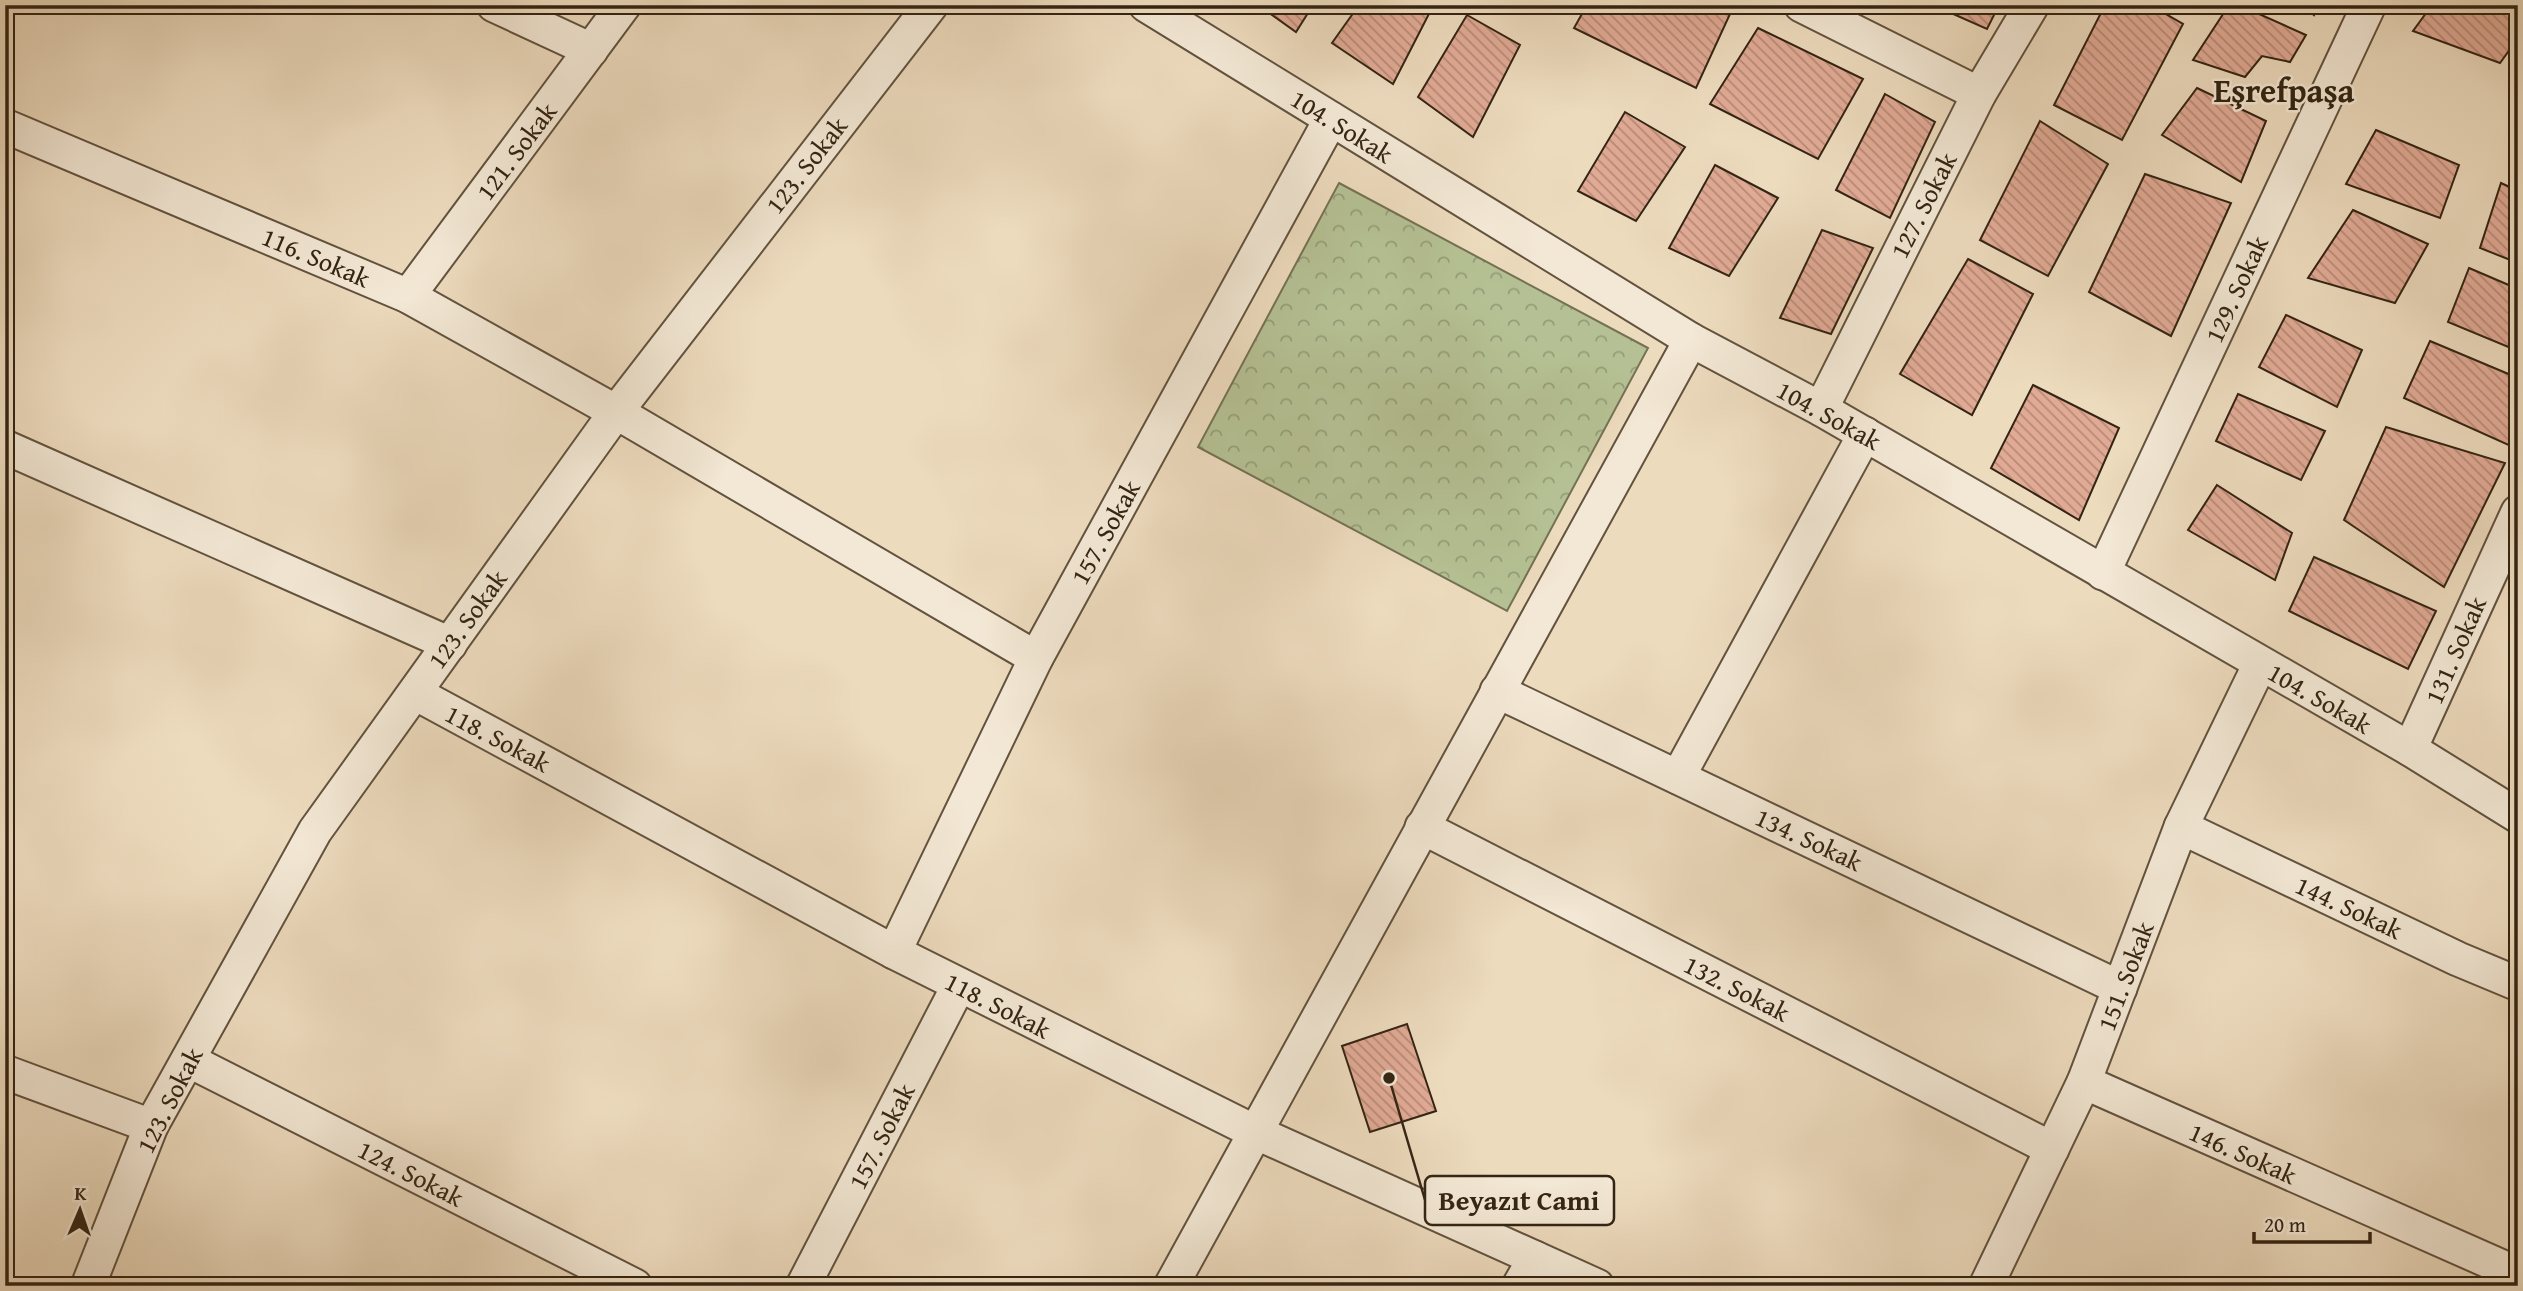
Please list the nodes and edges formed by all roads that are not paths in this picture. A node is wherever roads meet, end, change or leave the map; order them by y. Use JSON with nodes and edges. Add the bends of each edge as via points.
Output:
{"nodes":[{"id":1,"x":494,"y":5,"type":"edge"},
{"id":2,"x":624,"y":5,"type":"edge"},
{"id":3,"x":931,"y":5,"type":"edge"},
{"id":4,"x":1146,"y":5,"type":"edge"},
{"id":5,"x":1801,"y":5,"type":"edge"},
{"id":6,"x":2032,"y":5,"type":"edge"},
{"id":7,"x":2369,"y":5,"type":"edge"},
{"id":8,"x":591,"y":50,"type":"junction"},
{"id":9,"x":1979,"y":94,"type":"junction"},
{"id":10,"x":1331,"y":119,"type":"junction"},
{"id":11,"x":5,"y":126,"type":"edge"},
{"id":12,"x":408,"y":296,"type":"junction"},
{"id":13,"x":1691,"y":340,"type":"junction"},
{"id":14,"x":1821,"y":409,"type":"junction"},
{"id":15,"x":616,"y":412,"type":"junction"},
{"id":16,"x":1865,"y":434,"type":"junction"},
{"id":17,"x":5,"y":447,"type":"edge"},
{"id":18,"x":2518,"y":512,"type":"edge"},
{"id":19,"x":2103,"y":573,"type":"junction"},
{"id":20,"x":450,"y":644,"type":"junction"},
{"id":21,"x":1036,"y":658,"type":"junction"},
{"id":22,"x":2260,"y":664,"type":"junction"},
{"id":23,"x":1497,"y":691,"type":"junction"},
{"id":24,"x":415,"y":693,"type":"junction"},
{"id":25,"x":2410,"y":749,"type":"junction"},
{"id":26,"x":1678,"y":777,"type":"junction"},
{"id":27,"x":2518,"y":816,"type":"edge"},
{"id":28,"x":1422,"y":827,"type":"junction"},
{"id":29,"x":2181,"y":827,"type":"junction"},
{"id":30,"x":894,"y":952,"type":"junction"},
{"id":31,"x":2518,"y":984,"type":"edge"},
{"id":32,"x":959,"y":985,"type":"junction"},
{"id":33,"x":2120,"y":988,"type":"junction"},
{"id":34,"x":188,"y":1060,"type":"junction"},
{"id":35,"x":5,"y":1072,"type":"edge"},
{"id":36,"x":2084,"y":1082,"type":"junction"},
{"id":37,"x":151,"y":1126,"type":"junction"},
{"id":38,"x":1255,"y":1132,"type":"junction"},
{"id":39,"x":2052,"y":1149,"type":"junction"},
{"id":40,"x":1527,"y":1272,"type":"edge"},
{"id":41,"x":2518,"y":1274,"type":"edge"},
{"id":42,"x":88,"y":1286,"type":"edge"},
{"id":43,"x":635,"y":1286,"type":"edge"},
{"id":44,"x":803,"y":1286,"type":"edge"},
{"id":45,"x":1171,"y":1286,"type":"edge"},
{"id":46,"x":1597,"y":1286,"type":"edge"},
{"id":47,"x":1986,"y":1286,"type":"edge"}],
"edges":[{"from":1,"to":8,"type":"street"},
{"from":2,"to":8,"type":"street","name":"121. Sokak"},
{"from":3,"to":15,"type":"street","name":"123. Sokak"},
{"from":4,"to":10,"type":"street","name":"104. Sokak"},
{"from":5,"to":9,"type":"street"},
{"from":6,"to":9,"type":"street","name":"127. Sokak"},
{"from":7,"to":19,"type":"street","name":"129. Sokak"},
{"from":8,"to":12,"type":"street","name":"121. Sokak"},
{"from":9,"to":14,"type":"street","name":"127. Sokak"},
{"from":10,"to":13,"type":"street","name":"104. Sokak"},
{"from":10,"to":21,"type":"street","name":"157. Sokak"},
{"from":11,"to":12,"type":"street","name":"116. Sokak"},
{"from":12,"to":15,"type":"street","name":"116. Sokak"},
{"from":13,"to":14,"type":"street","name":"104. Sokak"},
{"from":13,"to":23,"type":"street"},
{"from":14,"to":16,"type":"street","name":"104. Sokak"},
{"from":15,"to":20,"type":"street","name":"123. Sokak"},
{"from":15,"to":21,"type":"street","name":"116. Sokak"},
{"from":16,"to":19,"type":"street","name":"104. Sokak"},
{"from":16,"to":26,"type":"street"},
{"from":17,"to":20,"type":"street"},
{"from":18,"to":25,"type":"street","name":"131. Sokak"},
{"from":19,"to":22,"type":"street","name":"104. Sokak"},
{"from":20,"to":24,"type":"street","name":"123. Sokak"},
{"from":21,"to":30,"type":"street","name":"157. Sokak"},
{"from":22,"to":25,"type":"street","name":"104. Sokak"},
{"from":22,"to":29,"type":"street","name":"151. Sokak"},
{"from":23,"to":26,"type":"street","name":"134. Sokak"},
{"from":23,"to":28,"type":"street"},
{"from":24,"to":30,"type":"street","name":"118. Sokak"},
{"from":24,"to":34,"type":"street","name":"123. Sokak","via":[[315,831]]},
{"from":25,"to":27,"type":"street","name":"104. Sokak"},
{"from":26,"to":33,"type":"street","name":"134. Sokak"},
{"from":28,"to":38,"type":"street"},
{"from":28,"to":39,"type":"street","name":"132. Sokak"},
{"from":29,"to":31,"type":"street","name":"144. Sokak"},
{"from":29,"to":33,"type":"street","name":"151. Sokak"},
{"from":30,"to":32,"type":"street","name":"118. Sokak"},
{"from":32,"to":38,"type":"street","name":"118. Sokak"},
{"from":32,"to":44,"type":"street","name":"157. Sokak"},
{"from":33,"to":36,"type":"street","name":"151. Sokak"},
{"from":34,"to":37,"type":"street","name":"123. Sokak"},
{"from":34,"to":43,"type":"street","name":"124. Sokak"},
{"from":35,"to":37,"type":"street"},
{"from":36,"to":39,"type":"street","name":"151. Sokak"},
{"from":36,"to":41,"type":"street","name":"146. Sokak"},
{"from":37,"to":42,"type":"street","name":"123. Sokak"},
{"from":38,"to":40,"type":"street","name":"118. Sokak"},
{"from":38,"to":45,"type":"street"},
{"from":39,"to":47,"type":"street","name":"151. Sokak"},
{"from":40,"to":46,"type":"street","name":"118. Sokak"}]}
